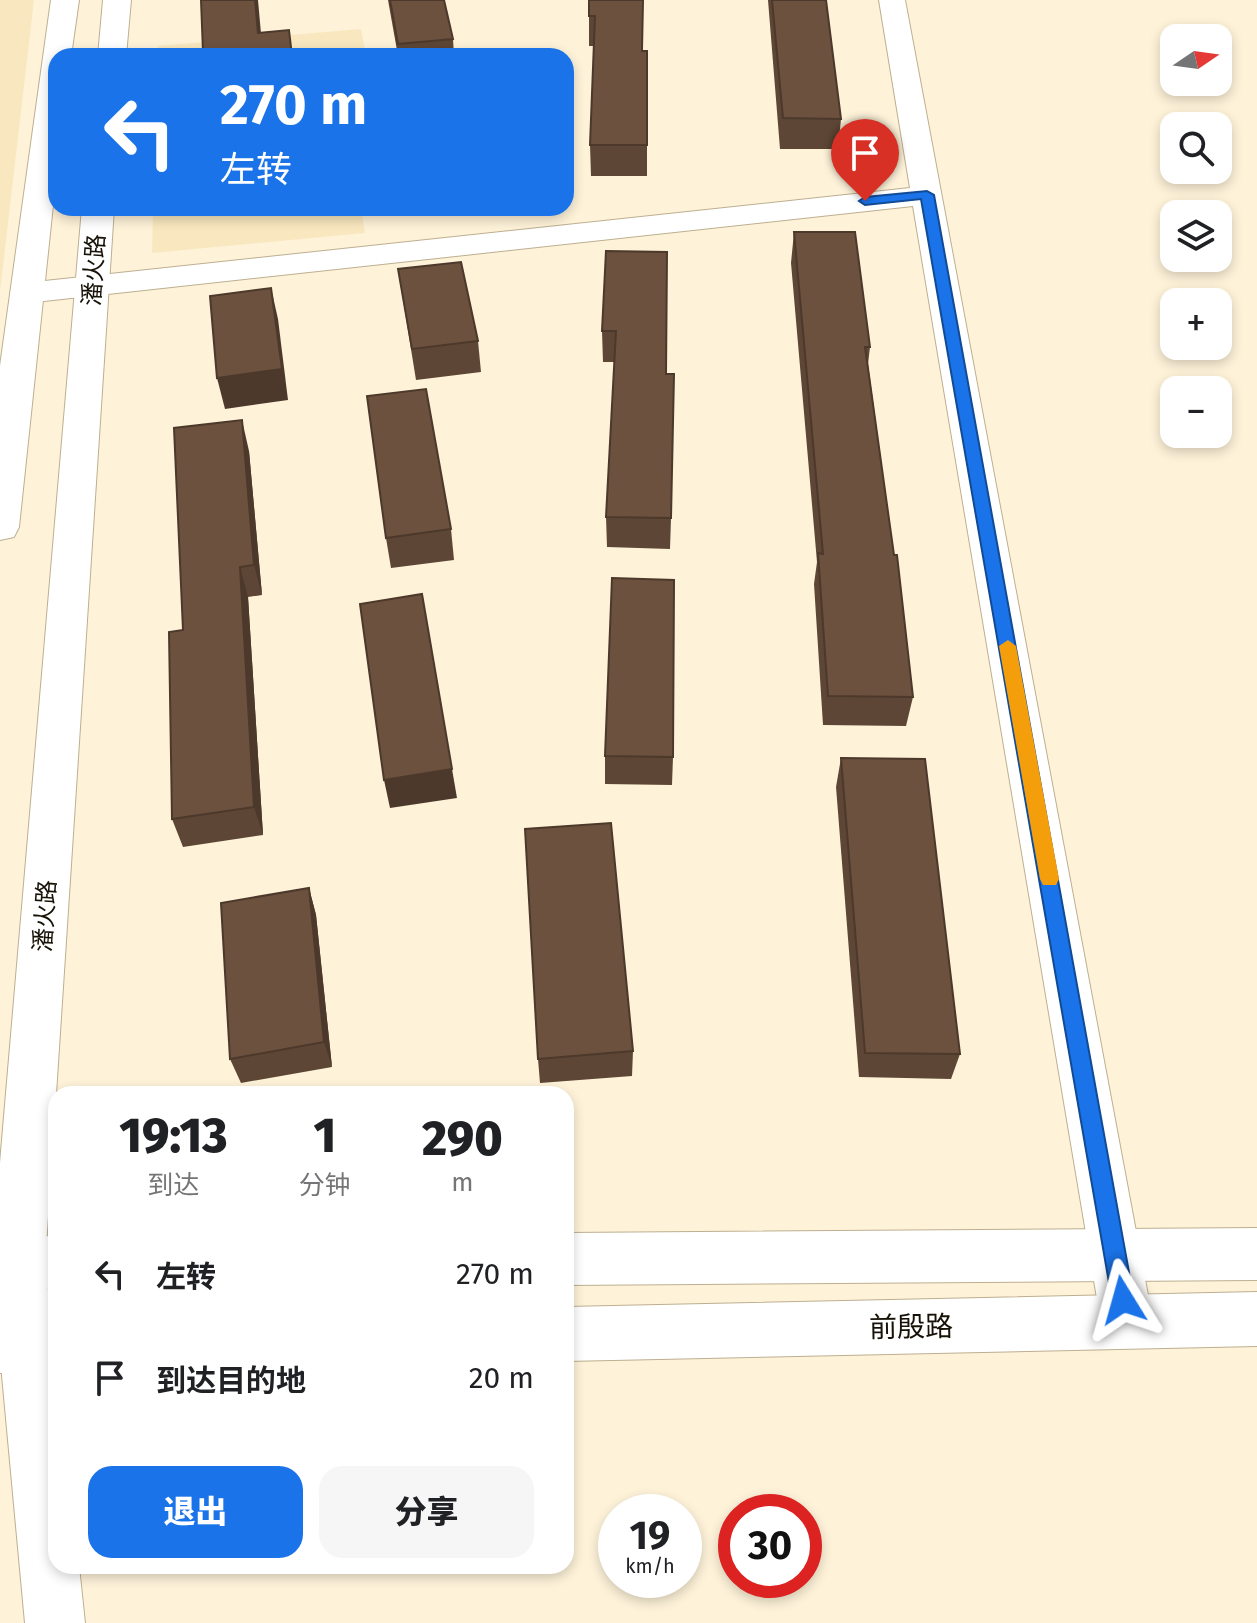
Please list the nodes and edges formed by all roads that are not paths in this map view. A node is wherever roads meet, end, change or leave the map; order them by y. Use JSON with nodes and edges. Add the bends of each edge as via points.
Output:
{"nodes":[{"id":1,"x":65,"y":0,"type":"edge"},
{"id":2,"x":117,"y":0,"type":"edge"},
{"id":3,"x":892,"y":0,"type":"edge"},
{"id":4,"x":58,"y":48,"type":"edge"},
{"id":5,"x":113,"y":48,"type":"edge"},
{"id":6,"x":48,"y":126,"type":"edge"},
{"id":7,"x":927,"y":195,"type":"junction"},
{"id":8,"x":97,"y":216,"type":"edge"},
{"id":9,"x":92,"y":286,"type":"junction"},
{"id":10,"x":26,"y":293,"type":"junction"},
{"id":11,"x":0,"y":527,"type":"edge"},
{"id":12,"x":1257,"y":1254,"type":"edge"},
{"id":13,"x":1117,"y":1255,"type":"junction"},
{"id":14,"x":574,"y":1259,"type":"edge"},
{"id":15,"x":25,"y":1262,"type":"edge"},
{"id":16,"x":1257,"y":1319,"type":"edge"},
{"id":17,"x":1127,"y":1322,"type":"junction"},
{"id":18,"x":574,"y":1334,"type":"edge"},
{"id":19,"x":28,"y":1345,"type":"edge"},
{"id":20,"x":48,"y":1551,"type":"edge"},
{"id":21,"x":50,"y":1574,"type":"edge"},
{"id":22,"x":55,"y":1623,"type":"edge"}],
"edges":[{"from":1,"to":4,"type":"street"},
{"from":2,"to":5,"type":"street"},
{"from":3,"to":7,"type":"street"},
{"from":6,"to":10,"type":"street"},
{"from":7,"to":9,"type":"street"},
{"from":7,"to":13,"type":"street"},
{"from":8,"to":9,"type":"street","name":"潘火路"},
{"from":9,"to":10,"type":"street"},
{"from":9,"to":15,"type":"street","name":"潘火路"},
{"from":10,"to":11,"type":"street"},
{"from":12,"to":13,"type":"street"},
{"from":13,"to":14,"type":"street"},
{"from":13,"to":17,"type":"street"},
{"from":15,"to":19,"type":"street","name":"潘火路"},
{"from":16,"to":17,"type":"street","name":"前殷路"},
{"from":17,"to":18,"type":"street","name":"前殷路"},
{"from":19,"to":20,"type":"street","name":"潘火路"},
{"from":21,"to":22,"type":"street","name":"潘火路"}]}
